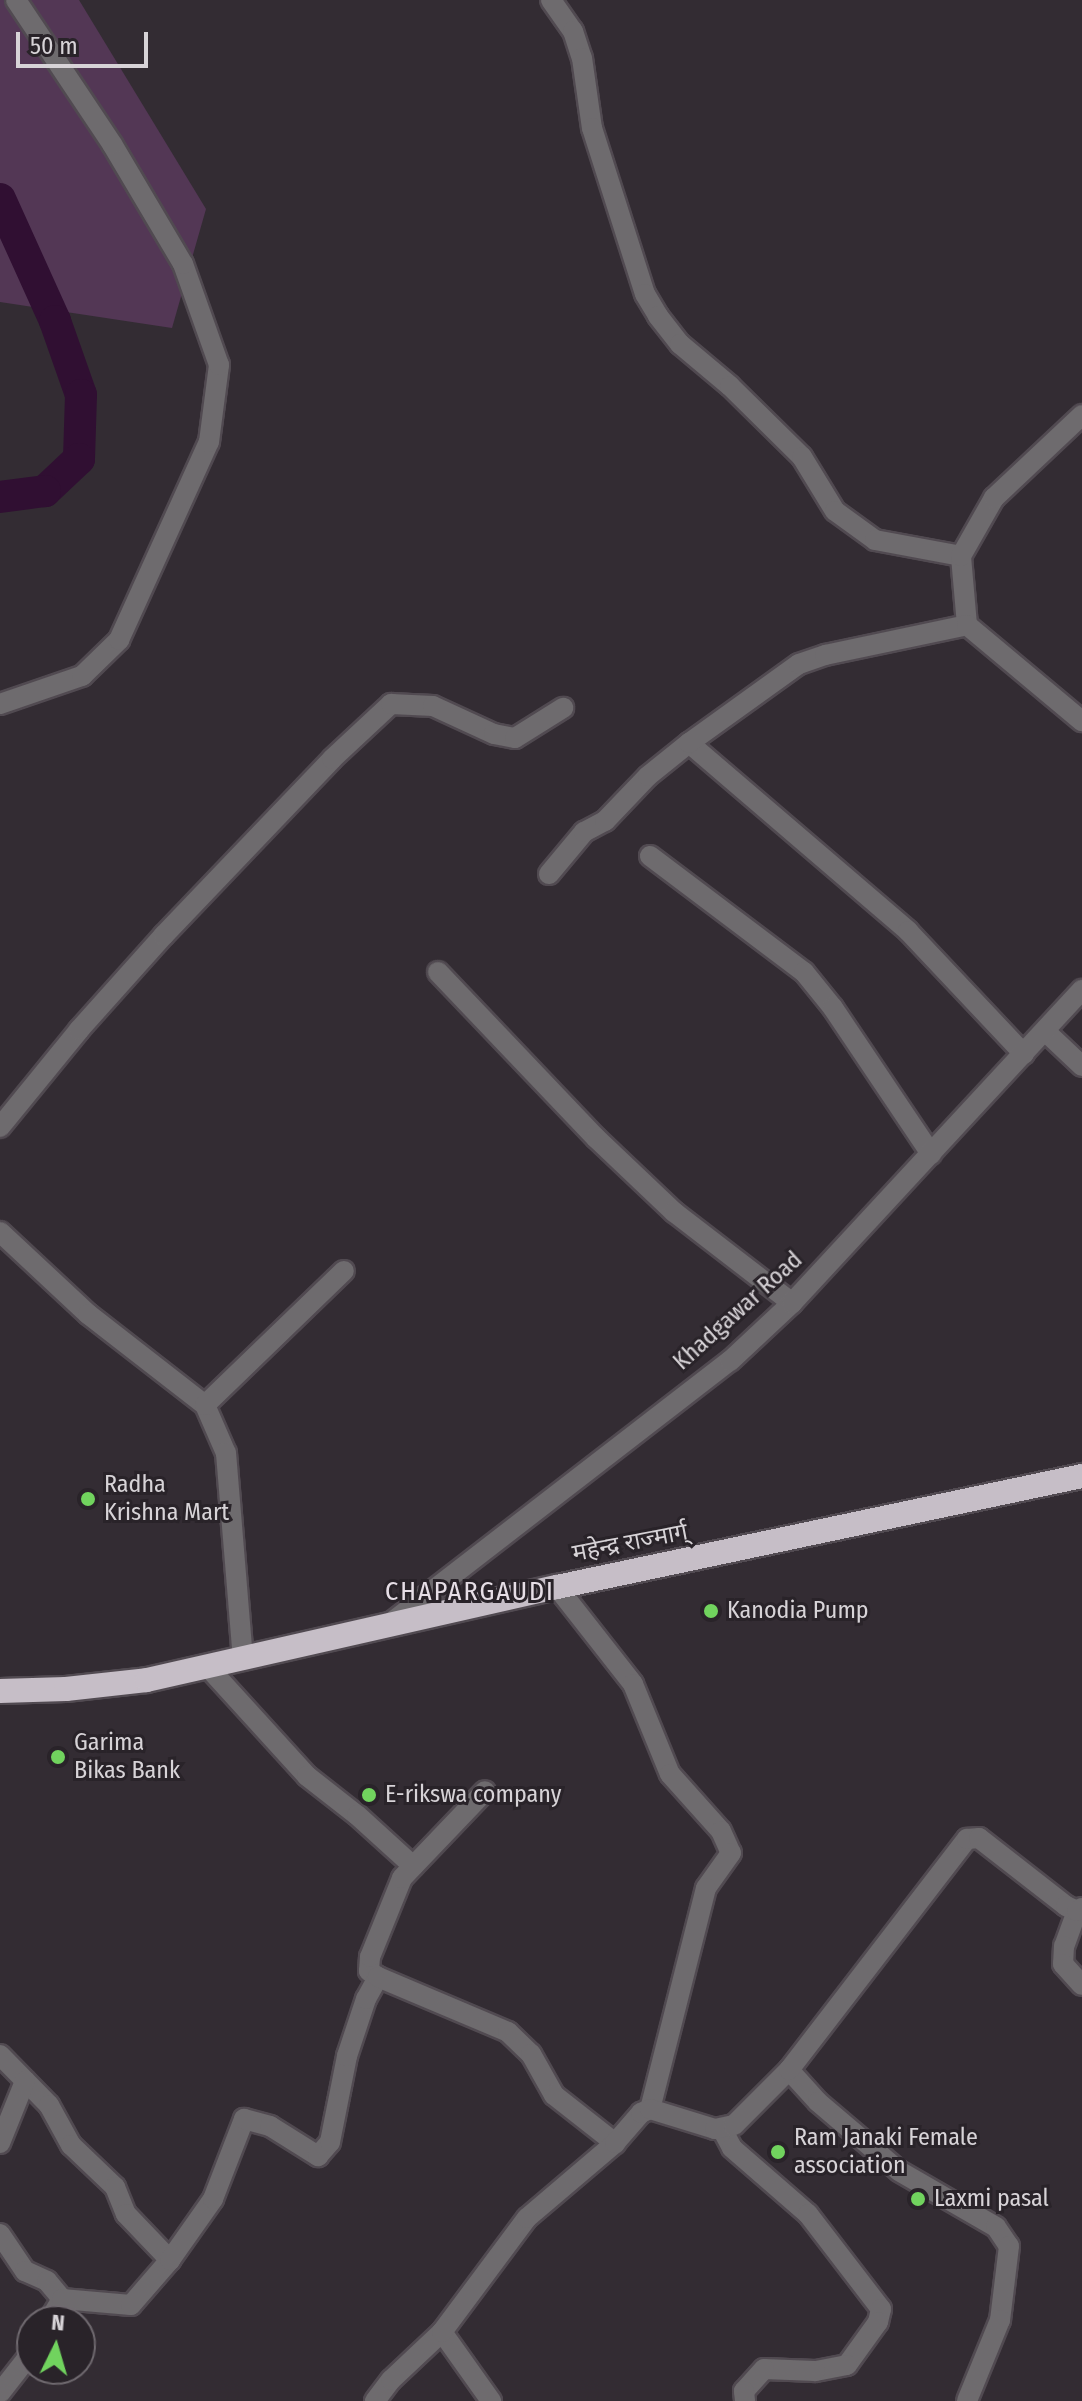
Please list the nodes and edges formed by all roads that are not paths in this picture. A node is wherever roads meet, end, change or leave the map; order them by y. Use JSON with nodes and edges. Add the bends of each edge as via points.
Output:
{"nodes":[{"id":1,"x":16,"y":0,"type":"edge"},
{"id":2,"x":551,"y":0,"type":"edge"},
{"id":3,"x":1082,"y":415,"type":"edge"},
{"id":4,"x":961,"y":556,"type":"junction"},
{"id":5,"x":967,"y":625,"type":"junction"},
{"id":6,"x":0,"y":704,"type":"edge"},
{"id":7,"x":563,"y":708,"type":"dead end"},
{"id":8,"x":1082,"y":721,"type":"edge"},
{"id":9,"x":689,"y":743,"type":"junction"},
{"id":10,"x":650,"y":856,"type":"dead end"},
{"id":11,"x":549,"y":874,"type":"dead end"},
{"id":12,"x":438,"y":972,"type":"dead end"},
{"id":13,"x":1082,"y":990,"type":"edge"},
{"id":14,"x":1045,"y":1031,"type":"junction"},
{"id":15,"x":1024,"y":1054,"type":"junction"},
{"id":16,"x":1082,"y":1066,"type":"edge"},
{"id":17,"x":0,"y":1127,"type":"edge"},
{"id":18,"x":931,"y":1154,"type":"junction"},
{"id":19,"x":0,"y":1232,"type":"edge"},
{"id":20,"x":344,"y":1271,"type":"dead end"},
{"id":21,"x":792,"y":1303,"type":"junction"},
{"id":22,"x":205,"y":1405,"type":"junction"},
{"id":23,"x":1082,"y":1476,"type":"edge"},
{"id":24,"x":557,"y":1587,"type":"junction"},
{"id":25,"x":387,"y":1625,"type":"junction"},
{"id":26,"x":243,"y":1658,"type":"junction"},
{"id":27,"x":207,"y":1666,"type":"junction"},
{"id":28,"x":0,"y":1691,"type":"edge"},
{"id":29,"x":485,"y":1791,"type":"dead end"},
{"id":30,"x":413,"y":1866,"type":"junction"},
{"id":31,"x":1080,"y":1910,"type":"edge"},
{"id":32,"x":378,"y":1977,"type":"junction"},
{"id":33,"x":1082,"y":1985,"type":"edge"},
{"id":34,"x":0,"y":2055,"type":"edge"},
{"id":35,"x":789,"y":2070,"type":"junction"},
{"id":36,"x":25,"y":2081,"type":"junction"},
{"id":37,"x":650,"y":2109,"type":"junction"},
{"id":38,"x":722,"y":2129,"type":"junction"},
{"id":39,"x":0,"y":2143,"type":"edge"},
{"id":40,"x":615,"y":2143,"type":"junction"},
{"id":41,"x":0,"y":2234,"type":"edge"},
{"id":42,"x":170,"y":2260,"type":"junction"},
{"id":43,"x":62,"y":2299,"type":"junction"},
{"id":44,"x":58,"y":2305,"type":"edge"},
{"id":45,"x":442,"y":2332,"type":"junction"},
{"id":46,"x":16,"y":2372,"type":"edge"},
{"id":47,"x":0,"y":2393,"type":"edge"},
{"id":48,"x":375,"y":2401,"type":"edge"},
{"id":49,"x":491,"y":2401,"type":"edge"},
{"id":50,"x":745,"y":2401,"type":"edge"},
{"id":51,"x":967,"y":2401,"type":"edge"}],
"edges":[{"from":1,"to":6,"type":"street","via":[[112,144],[183,264],[219,365],[209,442],[119,640],[82,676]]},
{"from":2,"to":4,"type":"street","via":[[573,31],[592,128],[645,294],[658,316],[680,344],[802,457],[835,511],[875,540]]},
{"from":3,"to":4,"type":"street","via":[[994,498]]},
{"from":4,"to":5,"type":"street"},
{"from":5,"to":8,"type":"street"},
{"from":5,"to":9,"type":"street","via":[[799,664]]},
{"from":7,"to":17,"type":"street","via":[[515,738],[433,706],[391,704],[164,935]]},
{"from":9,"to":11,"type":"street","via":[[605,821],[584,832]]},
{"from":9,"to":15,"type":"street","via":[[908,931]]},
{"from":10,"to":18,"type":"street","via":[[804,972]]},
{"from":12,"to":21,"type":"street","via":[[674,1212]]},
{"from":13,"to":14,"type":"street","name":"Khadgawar Road"},
{"from":14,"to":15,"type":"street","name":"Khadgawar Road"},
{"from":14,"to":16,"type":"street"},
{"from":15,"to":18,"type":"street","name":"Khadgawar Road"},
{"from":18,"to":21,"type":"street","name":"Khadgawar Road"},
{"from":19,"to":22,"type":"street","via":[[88,1314]]},
{"from":20,"to":22,"type":"street"},
{"from":21,"to":25,"type":"street","name":"Khadgawar Road","via":[[730,1361]]},
{"from":22,"to":26,"type":"street","via":[[226,1453]]},
{"from":23,"to":24,"type":"highway","name":"महेन्द्र राज्मार्ग्"},
{"from":24,"to":25,"type":"highway","name":"महेन्द्र राज्मार्ग्"},
{"from":24,"to":37,"type":"street","via":[[633,1684],[670,1774],[721,1831],[731,1853],[706,1888]]},
{"from":25,"to":26,"type":"highway","name":"महेन्द्र राज्मार्ग्"},
{"from":26,"to":27,"type":"highway","name":"महेन्द्र राज्मार्ग्"},
{"from":27,"to":28,"type":"highway","name":"महेन्द्र राज्मार्ग्","via":[[147,1680]]},
{"from":27,"to":30,"type":"street","via":[[307,1776]]},
{"from":29,"to":30,"type":"street"},
{"from":30,"to":32,"type":"street","via":[[402,1878],[370,1957],[369,1971]]},
{"from":31,"to":33,"type":"street","via":[[1064,1946],[1063,1964]]},
{"from":31,"to":35,"type":"street","via":[[979,1838],[967,1839]]},
{"from":32,"to":40,"type":"street","via":[[508,2032],[531,2054],[554,2095]]},
{"from":32,"to":42,"type":"street","via":[[347,2056],[330,2142],[318,2156],[270,2126],[244,2119],[213,2199]]},
{"from":34,"to":36,"type":"street"},
{"from":35,"to":38,"type":"street","via":[[734,2125]]},
{"from":35,"to":51,"type":"street","via":[[899,2171],[996,2227],[1009,2246],[1000,2320]]},
{"from":36,"to":39,"type":"street"},
{"from":36,"to":42,"type":"street","via":[[49,2105],[71,2145],[115,2187],[137,2229]]},
{"from":37,"to":38,"type":"street"},
{"from":37,"to":40,"type":"street"},
{"from":38,"to":50,"type":"street","via":[[732,2148],[808,2214],[881,2309],[878,2322],[847,2365],[815,2371],[764,2369],[744,2391]]},
{"from":40,"to":45,"type":"street","via":[[527,2218]]},
{"from":41,"to":43,"type":"street","via":[[25,2271],[47,2281]]},
{"from":42,"to":43,"type":"street","via":[[131,2305]]},
{"from":43,"to":44,"type":"street"},
{"from":45,"to":48,"type":"street"},
{"from":45,"to":49,"type":"street"},
{"from":46,"to":47,"type":"street"}]}
